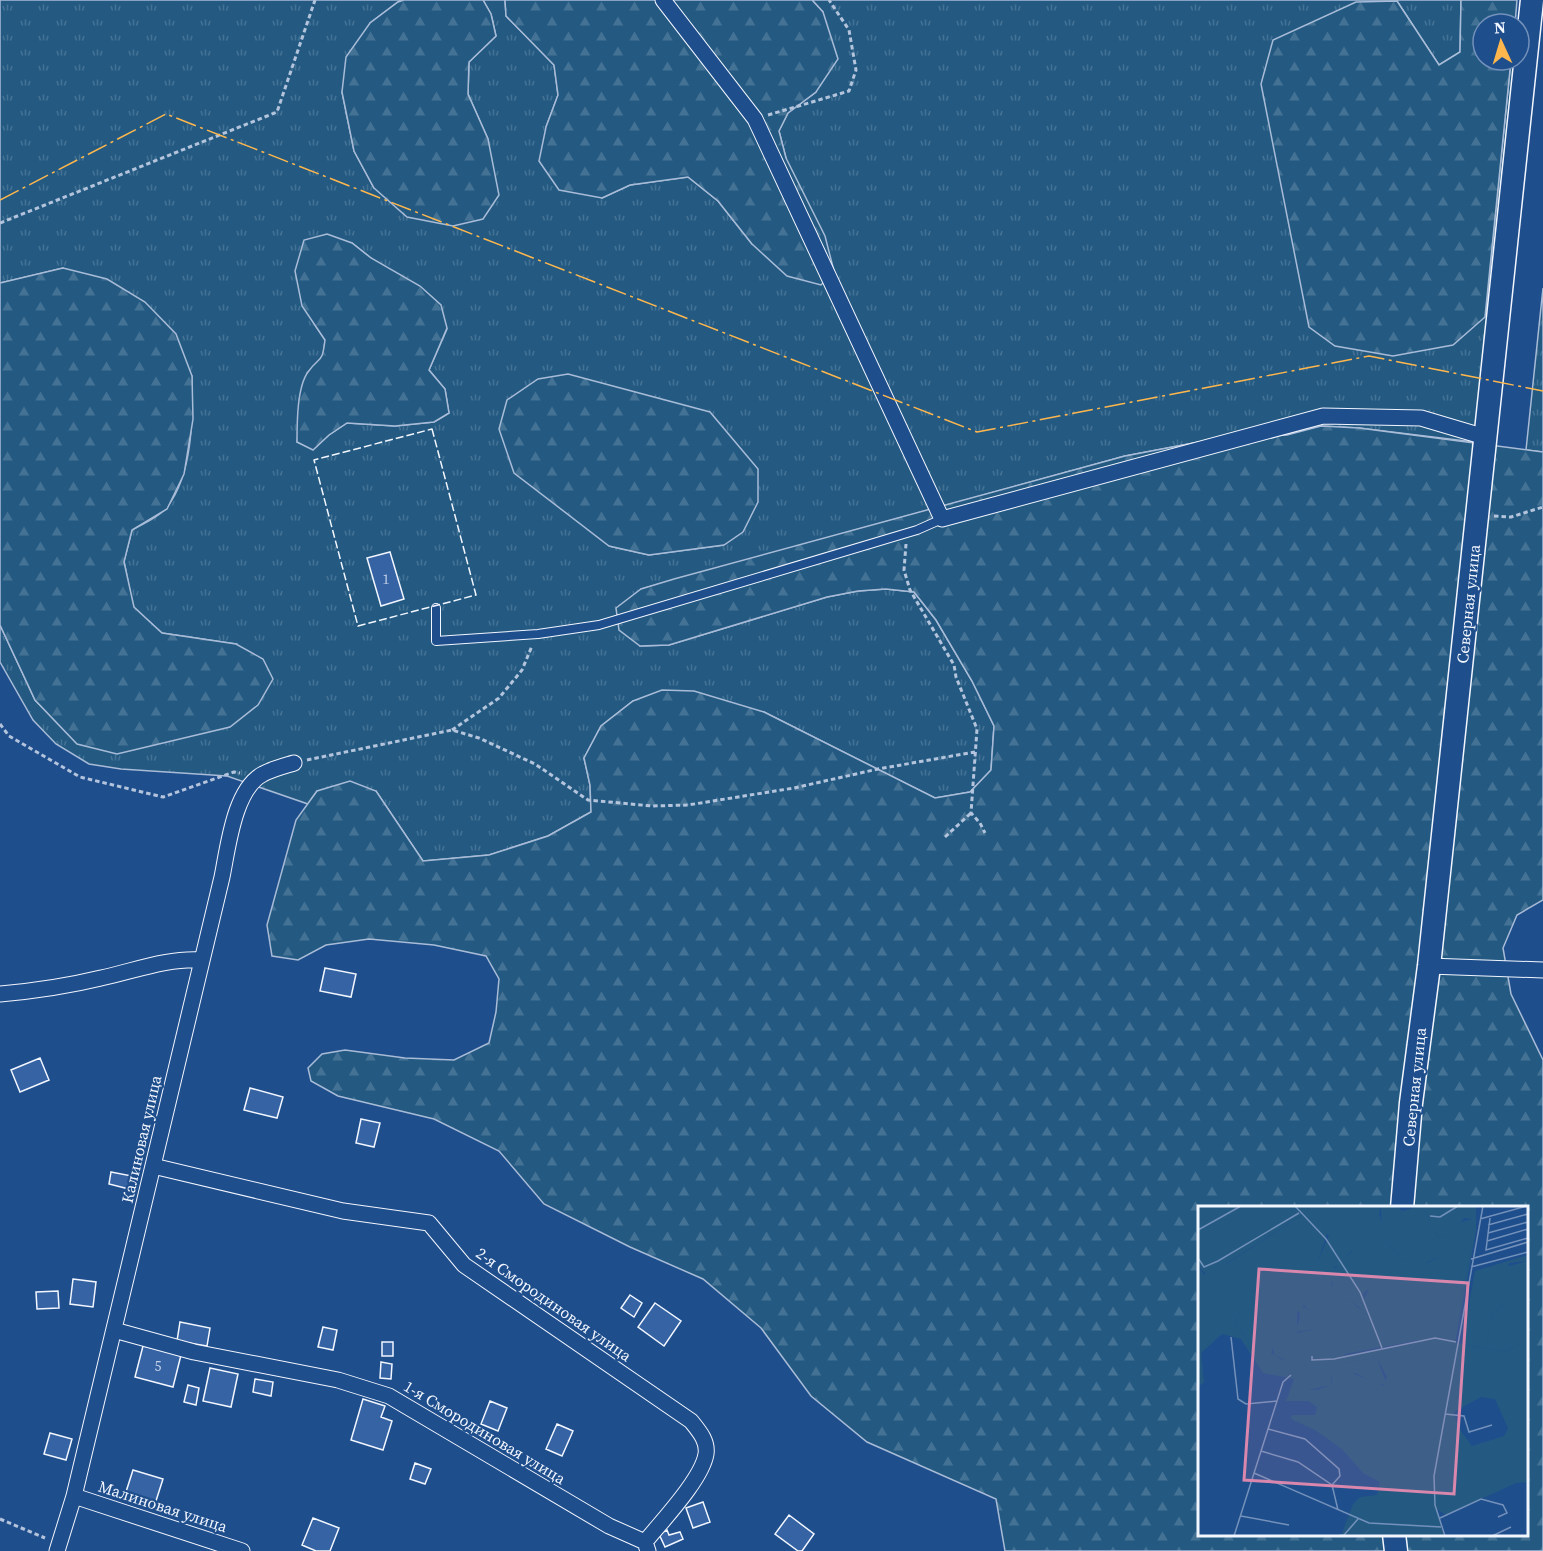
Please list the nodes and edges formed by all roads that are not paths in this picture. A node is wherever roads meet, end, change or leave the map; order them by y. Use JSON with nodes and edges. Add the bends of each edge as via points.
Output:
{"nodes":[{"id":1,"x":663,"y":0,"type":"edge"},
{"id":2,"x":1532,"y":0,"type":"edge"},
{"id":3,"x":1485,"y":437,"type":"junction"},
{"id":4,"x":942,"y":519,"type":"junction"},
{"id":5,"x":436,"y":608,"type":"dead end"},
{"id":6,"x":294,"y":763,"type":"road end"},
{"id":7,"x":201,"y":960,"type":"junction"},
{"id":8,"x":1429,"y":966,"type":"junction"},
{"id":9,"x":1543,"y":970,"type":"edge"},
{"id":10,"x":0,"y":994,"type":"edge"},
{"id":11,"x":153,"y":1166,"type":"junction"},
{"id":12,"x":1402,"y":1206,"type":"edge"},
{"id":13,"x":114,"y":1330,"type":"junction"},
{"id":14,"x":74,"y":1496,"type":"junction"},
{"id":15,"x":1394,"y":1536,"type":"edge"},
{"id":16,"x":57,"y":1547,"type":"edge"},
{"id":17,"x":646,"y":1547,"type":"edge"},
{"id":18,"x":242,"y":1551,"type":"edge"},
{"id":19,"x":1396,"y":1551,"type":"edge"}],
"edges":[{"from":1,"to":4,"type":"street","via":[[755,120]]},
{"from":2,"to":3,"type":"main road","name":"Северная улица"},
{"from":3,"to":4,"type":"street","via":[[1421,418],[1323,417]]},
{"from":3,"to":8,"type":"main road","name":"Северная улица"},
{"from":4,"to":5,"type":"lane","via":[[917,530],[599,625],[436,641]]},
{"from":6,"to":7,"type":"street","name":"Калиновая улица","via":[[262,774],[249,784],[235,818]]},
{"from":7,"to":10,"type":"street","via":[[181,959],[98,979]]},
{"from":7,"to":11,"type":"street","name":"Калиновая улица"},
{"from":8,"to":9,"type":"street"},
{"from":8,"to":12,"type":"main road","name":"Северная улица"},
{"from":11,"to":13,"type":"street","name":"Калиновая улица"},
{"from":11,"to":17,"type":"street","name":"2-я Смородиновая улица","via":[[343,1211],[429,1223],[464,1265],[691,1421],[703,1436],[707,1453],[700,1472]]},
{"from":13,"to":14,"type":"street","name":"Калиновая улица"},
{"from":13,"to":17,"type":"street","name":"1-я Смородиновая улица","via":[[194,1352],[338,1380],[389,1396]]},
{"from":14,"to":16,"type":"street","name":"Калиновая улица"},
{"from":14,"to":18,"type":"street","name":"Малиновая улица"},
{"from":15,"to":19,"type":"main road"}]}
